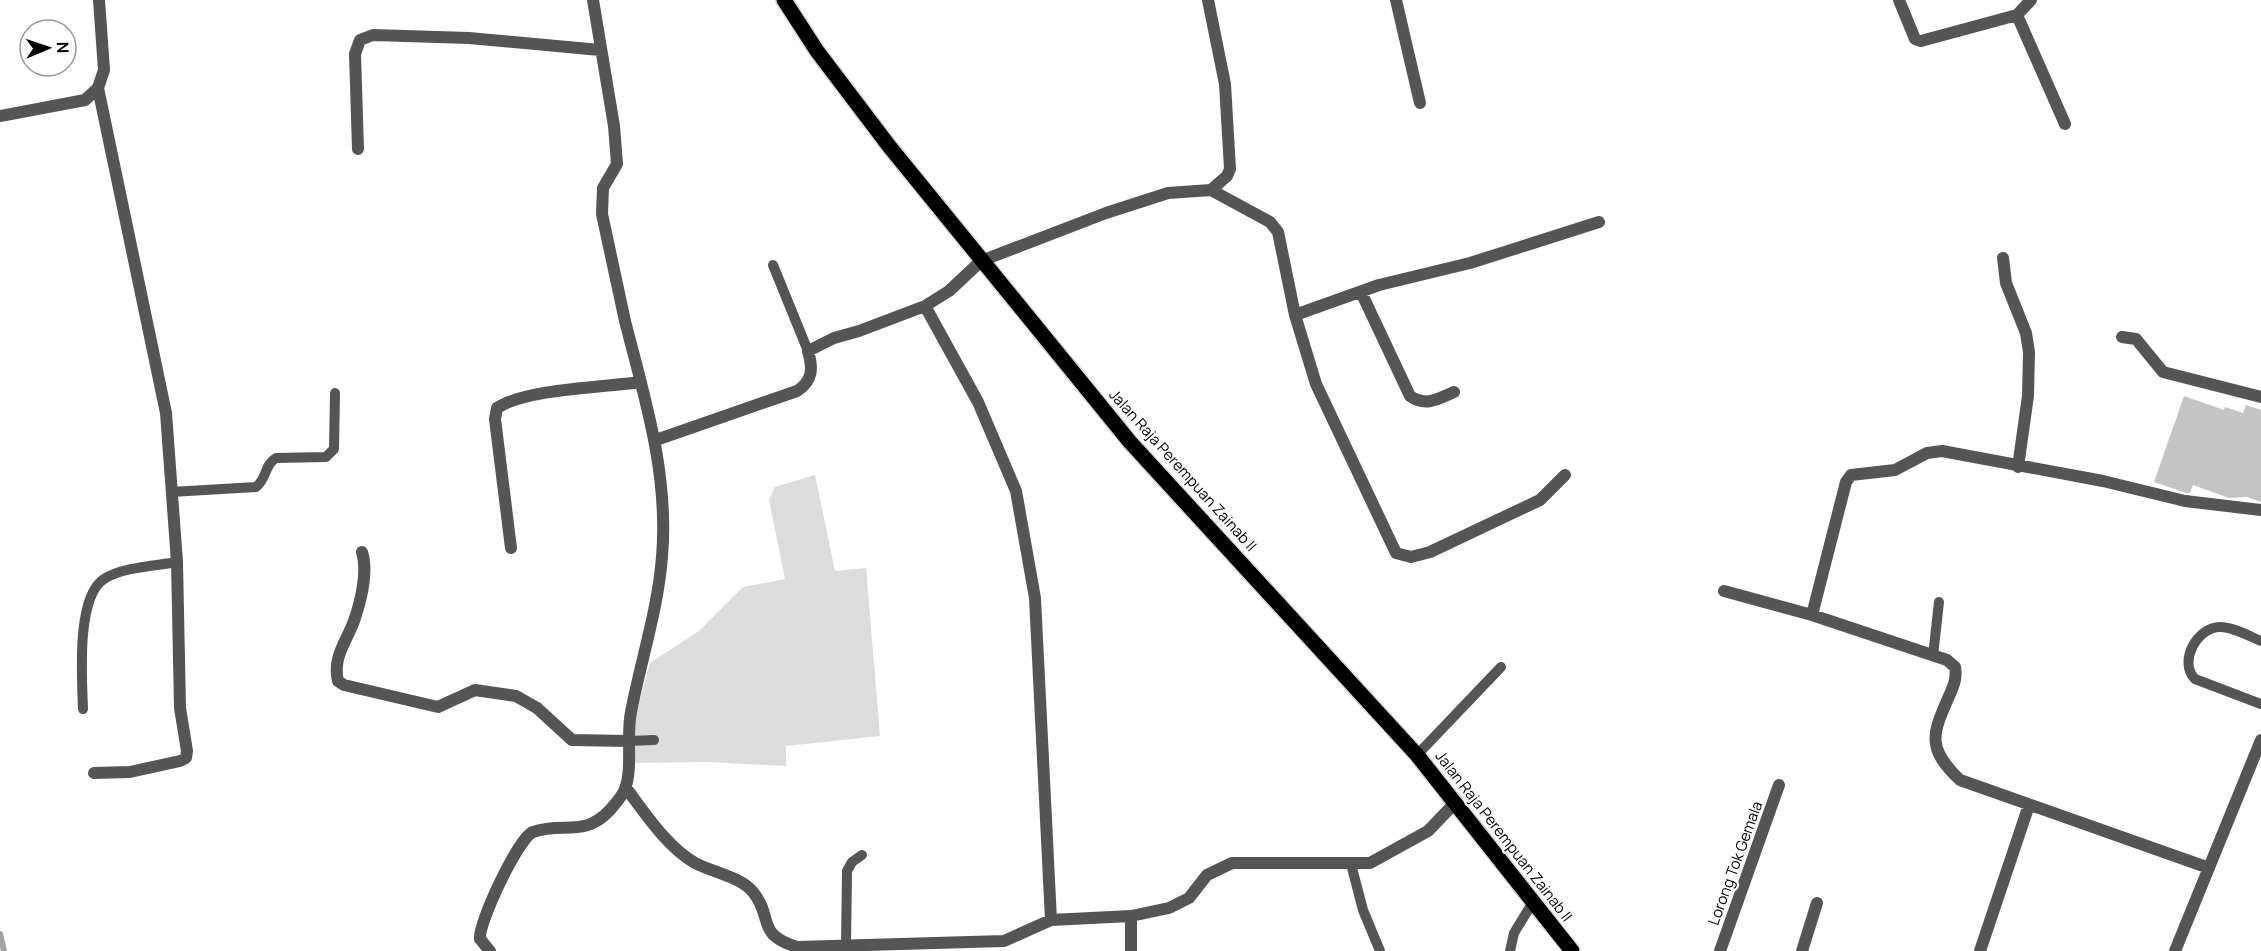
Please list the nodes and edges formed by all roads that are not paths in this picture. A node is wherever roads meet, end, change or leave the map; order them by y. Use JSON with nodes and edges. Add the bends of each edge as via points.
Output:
{"nodes":[{"id":1,"x":99,"y":0,"type":"edge"},
{"id":2,"x":593,"y":0,"type":"edge"},
{"id":3,"x":784,"y":0,"type":"edge"},
{"id":4,"x":1208,"y":0,"type":"edge"},
{"id":5,"x":1396,"y":0,"type":"edge"},
{"id":6,"x":1899,"y":0,"type":"edge"},
{"id":7,"x":2031,"y":0,"type":"edge"},
{"id":8,"x":2017,"y":15,"type":"junction"},
{"id":9,"x":600,"y":50,"type":"junction"},
{"id":10,"x":98,"y":88,"type":"junction"},
{"id":11,"x":1420,"y":103,"type":"dead end"},
{"id":12,"x":0,"y":116,"type":"edge"},
{"id":13,"x":2065,"y":124,"type":"dead end"},
{"id":14,"x":358,"y":149,"type":"dead end"},
{"id":15,"x":1211,"y":190,"type":"junction"},
{"id":16,"x":1599,"y":222,"type":"dead end"},
{"id":17,"x":2003,"y":258,"type":"dead end"},
{"id":18,"x":984,"y":260,"type":"junction"},
{"id":19,"x":773,"y":265,"type":"dead end"},
{"id":20,"x":1361,"y":292,"type":"junction"},
{"id":21,"x":925,"y":306,"type":"junction"},
{"id":22,"x":1295,"y":315,"type":"junction"},
{"id":23,"x":2122,"y":337,"type":"dead end"},
{"id":24,"x":808,"y":351,"type":"junction"},
{"id":25,"x":641,"y":382,"type":"junction"},
{"id":26,"x":1454,"y":392,"type":"dead end"},
{"id":27,"x":335,"y":393,"type":"dead end"},
{"id":28,"x":2261,"y":397,"type":"edge"},
{"id":29,"x":656,"y":440,"type":"junction"},
{"id":30,"x":2018,"y":466,"type":"junction"},
{"id":31,"x":1565,"y":475,"type":"dead end"},
{"id":32,"x":171,"y":492,"type":"junction"},
{"id":33,"x":2261,"y":510,"type":"edge"},
{"id":34,"x":511,"y":548,"type":"dead end"},
{"id":35,"x":362,"y":552,"type":"dead end"},
{"id":36,"x":177,"y":562,"type":"junction"},
{"id":37,"x":1725,"y":591,"type":"dead end"},
{"id":38,"x":1939,"y":602,"type":"dead end"},
{"id":39,"x":1812,"y":615,"type":"junction"},
{"id":40,"x":2261,"y":641,"type":"edge"},
{"id":41,"x":1933,"y":656,"type":"junction"},
{"id":42,"x":1501,"y":667,"type":"dead end"},
{"id":43,"x":2261,"y":704,"type":"edge"},
{"id":44,"x":83,"y":709,"type":"dead end"},
{"id":45,"x":654,"y":740,"type":"dead end"},
{"id":46,"x":2261,"y":740,"type":"edge"},
{"id":47,"x":628,"y":741,"type":"junction"},
{"id":48,"x":1417,"y":755,"type":"junction"},
{"id":49,"x":94,"y":773,"type":"dead end"},
{"id":50,"x":1779,"y":785,"type":"dead end"},
{"id":51,"x":626,"y":788,"type":"junction"},
{"id":52,"x":1455,"y":803,"type":"junction"},
{"id":53,"x":2029,"y":805,"type":"junction"},
{"id":54,"x":862,"y":855,"type":"dead end"},
{"id":55,"x":1351,"y":864,"type":"junction"},
{"id":56,"x":2209,"y":868,"type":"junction"},
{"id":57,"x":1533,"y":902,"type":"junction"},
{"id":58,"x":1817,"y":903,"type":"dead end"},
{"id":59,"x":1131,"y":916,"type":"junction"},
{"id":60,"x":1051,"y":920,"type":"junction"},
{"id":61,"x":846,"y":945,"type":"junction"},
{"id":62,"x":1002,"y":946,"type":"edge"},
{"id":63,"x":490,"y":951,"type":"edge"},
{"id":64,"x":1131,"y":951,"type":"edge"},
{"id":65,"x":1380,"y":951,"type":"edge"},
{"id":66,"x":1510,"y":951,"type":"edge"},
{"id":67,"x":1572,"y":951,"type":"edge"},
{"id":68,"x":1720,"y":951,"type":"edge"},
{"id":69,"x":1802,"y":951,"type":"edge"},
{"id":70,"x":1980,"y":951,"type":"edge"},
{"id":71,"x":2175,"y":951,"type":"edge"}],
"edges":[{"from":1,"to":10,"type":"street","via":[[104,70]]},
{"from":2,"to":9,"type":"street"},
{"from":3,"to":18,"type":"main road","name":"Jalan Raja Perempuan Zainab II","via":[[889,146]]},
{"from":4,"to":15,"type":"street","via":[[1225,84],[1230,169]]},
{"from":5,"to":11,"type":"street"},
{"from":6,"to":8,"type":"street","via":[[1915,39],[1921,41]]},
{"from":7,"to":8,"type":"street"},
{"from":8,"to":13,"type":"street"},
{"from":9,"to":14,"type":"street","via":[[469,38],[373,35],[360,40],[355,54]]},
{"from":9,"to":25,"type":"street","via":[[617,164],[603,188],[602,214]]},
{"from":10,"to":12,"type":"street","via":[[85,100]]},
{"from":10,"to":32,"type":"street","via":[[166,413]]},
{"from":15,"to":18,"type":"street","via":[[1168,193]]},
{"from":15,"to":22,"type":"street","via":[[1270,222],[1278,232]]},
{"from":16,"to":20,"type":"street"},
{"from":17,"to":30,"type":"street","via":[[2011,302],[2026,333],[2029,352],[2028,396]]},
{"from":18,"to":21,"type":"street"},
{"from":18,"to":48,"type":"main road","name":"Jalan Raja Perempuan Zainab II","via":[[1130,442]]},
{"from":19,"to":24,"type":"lane"},
{"from":20,"to":22,"type":"street"},
{"from":20,"to":26,"type":"street","via":[[1410,396],[1429,403]]},
{"from":21,"to":24,"type":"street"},
{"from":21,"to":60,"type":"street","via":[[978,402],[1016,491],[1035,598]]},
{"from":22,"to":31,"type":"street","via":[[1316,384],[1396,553],[1411,556],[1430,552],[1540,500]]},
{"from":23,"to":28,"type":"street","via":[[2136,339],[2163,372]]},
{"from":24,"to":29,"type":"street","via":[[810,379],[797,392]]},
{"from":25,"to":29,"type":"street"},
{"from":25,"to":34,"type":"street","via":[[509,400],[497,408],[495,419]]},
{"from":27,"to":32,"type":"lane","via":[[334,449],[326,458],[276,458],[256,487]]},
{"from":29,"to":47,"type":"street","via":[[664,500],[662,557]]},
{"from":30,"to":33,"type":"street","via":[[2185,501]]},
{"from":30,"to":39,"type":"street","via":[[1935,450],[1895,470],[1851,475]]},
{"from":32,"to":36,"type":"street"},
{"from":35,"to":47,"type":"street","via":[[365,562],[359,599],[355,619],[336,662],[338,681],[438,707],[475,690],[516,696],[537,708],[572,740]]},
{"from":36,"to":44,"type":"lane","via":[[119,573],[96,585],[87,603]]},
{"from":36,"to":49,"type":"street","via":[[180,708],[186,758],[130,772]]},
{"from":37,"to":39,"type":"street"},
{"from":38,"to":41,"type":"lane"},
{"from":39,"to":41,"type":"street"},
{"from":40,"to":43,"type":"lane","via":[[2222,627],[2209,628],[2199,636],[2187,661],[2188,672],[2195,679]]},
{"from":41,"to":53,"type":"street","via":[[1951,663],[1956,672],[1934,731],[1938,755],[1960,780]]},
{"from":42,"to":48,"type":"lane"},
{"from":45,"to":47,"type":"lane"},
{"from":46,"to":56,"type":"street"},
{"from":47,"to":51,"type":"street"},
{"from":48,"to":52,"type":"main road","name":"Jalan Raja Perempuan Zainab II"},
{"from":50,"to":68,"type":"street","name":"Lorong Tok Gemala"},
{"from":51,"to":61,"type":"street","via":[[693,862],[753,891],[768,927],[779,941],[796,947]]},
{"from":51,"to":63,"type":"street","via":[[596,822],[527,836],[480,929],[480,939]]},
{"from":52,"to":55,"type":"street","via":[[1428,831],[1370,864]]},
{"from":52,"to":57,"type":"main road","name":"Jalan Raja Perempuan Zainab II"},
{"from":53,"to":56,"type":"street"},
{"from":53,"to":70,"type":"street"},
{"from":54,"to":61,"type":"lane","via":[[847,872]]},
{"from":55,"to":59,"type":"street","via":[[1232,863],[1207,875],[1181,904]]},
{"from":55,"to":65,"type":"lane","via":[[1363,910]]},
{"from":56,"to":71,"type":"street"},
{"from":57,"to":66,"type":"lane","via":[[1514,933]]},
{"from":57,"to":67,"type":"main road","name":"Jalan Raja Perempuan Zainab II"},
{"from":58,"to":69,"type":"street"},
{"from":59,"to":60,"type":"street"},
{"from":59,"to":64,"type":"street"},
{"from":60,"to":62,"type":"street"},
{"from":61,"to":62,"type":"street"}]}
